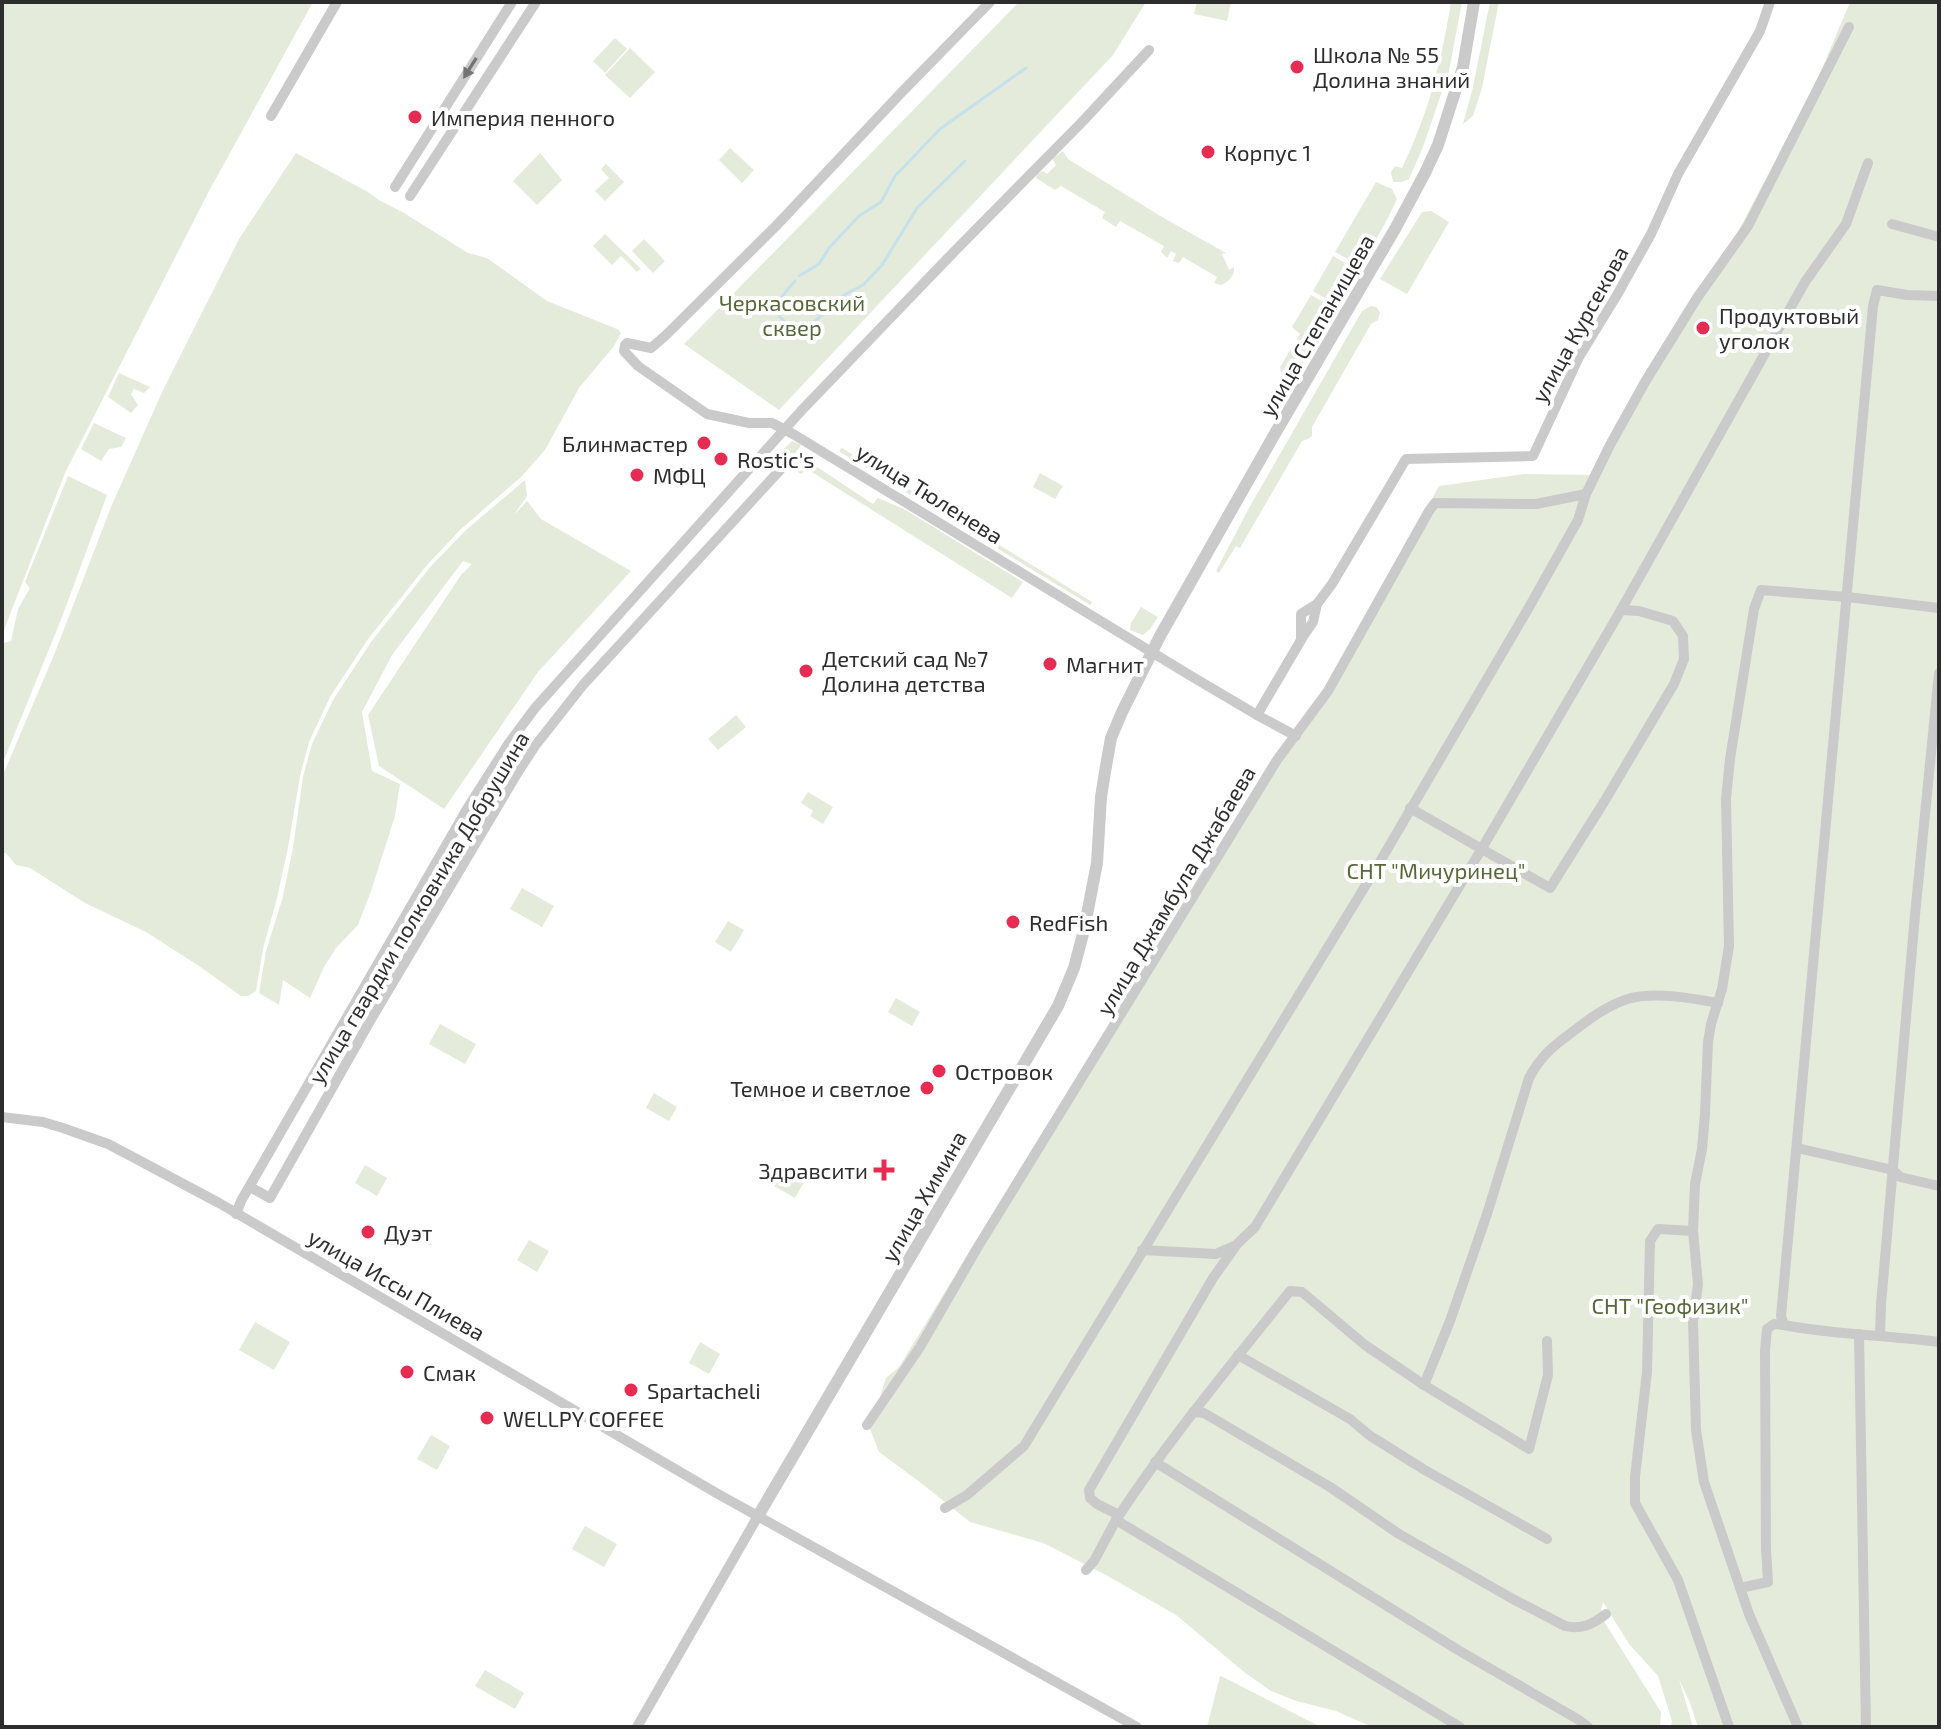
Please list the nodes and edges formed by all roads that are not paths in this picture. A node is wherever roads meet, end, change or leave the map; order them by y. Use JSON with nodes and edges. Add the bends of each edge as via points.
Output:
{"nodes":[{"id":1,"x":337,"y":2,"type":"edge"},
{"id":2,"x":512,"y":2,"type":"edge"},
{"id":3,"x":536,"y":2,"type":"edge"},
{"id":4,"x":990,"y":2,"type":"edge"},
{"id":5,"x":1474,"y":2,"type":"edge"},
{"id":6,"x":1770,"y":2,"type":"edge"},
{"id":7,"x":1849,"y":27,"type":"dead end"},
{"id":8,"x":1149,"y":50,"type":"dead end"},
{"id":9,"x":271,"y":116,"type":"dead end"},
{"id":10,"x":1868,"y":163,"type":"dead end"},
{"id":11,"x":395,"y":187,"type":"dead end"},
{"id":12,"x":410,"y":196,"type":"dead end"},
{"id":13,"x":1892,"y":224,"type":"dead end"},
{"id":14,"x":1939,"y":237,"type":"edge"},
{"id":15,"x":1939,"y":296,"type":"edge"},
{"id":16,"x":785,"y":429,"type":"junction"},
{"id":17,"x":763,"y":455,"type":"junction"},
{"id":18,"x":1586,"y":494,"type":"junction"},
{"id":19,"x":1847,"y":597,"type":"junction"},
{"id":20,"x":1939,"y":608,"type":"edge"},
{"id":21,"x":1621,"y":610,"type":"junction"},
{"id":22,"x":1153,"y":652,"type":"junction"},
{"id":23,"x":1939,"y":673,"type":"edge"},
{"id":24,"x":1257,"y":715,"type":"junction"},
{"id":25,"x":1296,"y":736,"type":"junction"},
{"id":26,"x":1410,"y":808,"type":"junction"},
{"id":27,"x":1481,"y":850,"type":"junction"},
{"id":28,"x":1718,"y":1003,"type":"junction"},
{"id":29,"x":2,"y":1117,"type":"edge"},
{"id":30,"x":1797,"y":1148,"type":"junction"},
{"id":31,"x":1893,"y":1170,"type":"junction"},
{"id":32,"x":1939,"y":1186,"type":"edge"},
{"id":33,"x":250,"y":1187,"type":"junction"},
{"id":34,"x":236,"y":1214,"type":"junction"},
{"id":35,"x":1693,"y":1231,"type":"junction"},
{"id":36,"x":1236,"y":1245,"type":"junction"},
{"id":37,"x":1142,"y":1250,"type":"junction"},
{"id":38,"x":1784,"y":1325,"type":"junction"},
{"id":39,"x":1859,"y":1334,"type":"junction"},
{"id":40,"x":1880,"y":1335,"type":"junction"},
{"id":41,"x":1547,"y":1341,"type":"dead end"},
{"id":42,"x":1939,"y":1342,"type":"edge"},
{"id":43,"x":1238,"y":1355,"type":"junction"},
{"id":44,"x":1424,"y":1385,"type":"junction"},
{"id":45,"x":1193,"y":1412,"type":"junction"},
{"id":46,"x":867,"y":1425,"type":"dead end"},
{"id":47,"x":1155,"y":1462,"type":"junction"},
{"id":48,"x":945,"y":1508,"type":"dead end"},
{"id":49,"x":758,"y":1516,"type":"junction"},
{"id":50,"x":1117,"y":1517,"type":"junction"},
{"id":51,"x":1547,"y":1539,"type":"dead end"},
{"id":52,"x":1086,"y":1570,"type":"dead end"},
{"id":53,"x":1740,"y":1588,"type":"junction"},
{"id":54,"x":1606,"y":1614,"type":"dead end"},
{"id":55,"x":637,"y":1727,"type":"edge"},
{"id":56,"x":1137,"y":1727,"type":"edge"},
{"id":57,"x":1460,"y":1727,"type":"edge"},
{"id":58,"x":1588,"y":1727,"type":"edge"},
{"id":59,"x":1729,"y":1727,"type":"edge"},
{"id":60,"x":1798,"y":1727,"type":"edge"},
{"id":61,"x":1866,"y":1727,"type":"edge"}],
"edges":[{"from":1,"to":9,"type":"street"},
{"from":2,"to":11,"type":"street","one_way":true},
{"from":3,"to":12,"type":"street"},
{"from":4,"to":16,"type":"street","name":"улица Тюленева","via":[[665,336],[651,348],[625,345],[624,351],[638,366],[707,414]]},
{"from":5,"to":22,"type":"street","name":"улица Степанищева","via":[[1463,67],[1425,173]]},
{"from":6,"to":24,"type":"street","name":"улица Курсекова","via":[[1760,31],[1678,174],[1651,234],[1579,357],[1533,456],[1406,459],[1332,584],[1301,614],[1301,640]]},
{"from":7,"to":18,"type":"street","via":[[1748,226],[1645,382]]},
{"from":8,"to":16,"type":"street","name":"улица гвардии полковника Добрушина"},
{"from":10,"to":21,"type":"street","via":[[1846,224],[1805,282]]},
{"from":13,"to":14,"type":"street"},
{"from":15,"to":19,"type":"street","via":[[1877,290]]},
{"from":16,"to":17,"type":"street","name":"улица гвардии полковника Добрушина"},
{"from":16,"to":22,"type":"street","name":"улица Тюленева"},
{"from":17,"to":33,"type":"street","name":"улица гвардии полковника Добрушина","via":[[509,743]]},
{"from":17,"to":33,"type":"street","name":"улица гвардии полковника Добрушина","via":[[780,470],[583,685],[535,746],[270,1198]]},
{"from":18,"to":25,"type":"street","name":"улица Джамбула Джабаева","via":[[1536,504],[1435,503],[1328,691]]},
{"from":18,"to":26,"type":"street","via":[[1578,520]]},
{"from":19,"to":20,"type":"street"},
{"from":19,"to":28,"type":"street","via":[[1761,590],[1754,609],[1726,799],[1729,946]]},
{"from":19,"to":30,"type":"street"},
{"from":21,"to":27,"type":"street"},
{"from":21,"to":27,"type":"street","via":[[1673,621],[1683,636],[1684,659],[1674,684],[1550,888]]},
{"from":22,"to":24,"type":"street","name":"улица Тюленева"},
{"from":22,"to":49,"type":"street","name":"улица Химина","via":[[1111,738],[1097,863],[1074,968],[1058,1006]]},
{"from":23,"to":31,"type":"street"},
{"from":24,"to":25,"type":"street","name":"улица Тюленева"},
{"from":25,"to":46,"type":"street","name":"улица Джамбула Джабаева"},
{"from":26,"to":27,"type":"street"},
{"from":26,"to":37,"type":"street"},
{"from":27,"to":36,"type":"street","via":[[1255,1227]]},
{"from":28,"to":35,"type":"street","via":[[1708,1042]]},
{"from":28,"to":44,"type":"street","via":[[1673,995],[1631,998],[1597,1013],[1536,1064]]},
{"from":29,"to":34,"type":"street","name":"улица Иссы Плиева","via":[[43,1122],[87,1136]]},
{"from":30,"to":31,"type":"street"},
{"from":30,"to":38,"type":"street"},
{"from":31,"to":32,"type":"street","via":[[1900,1177]]},
{"from":31,"to":40,"type":"street"},
{"from":33,"to":34,"type":"street","name":"улица гвардии полковника Добрушина"},
{"from":34,"to":49,"type":"street","name":"улица Иссы Плиева"},
{"from":35,"to":53,"type":"street","via":[[1698,1284],[1693,1321],[1696,1430],[1704,1482]]},
{"from":35,"to":59,"type":"street","via":[[1658,1229],[1650,1241],[1647,1372],[1635,1503],[1678,1580]]},
{"from":36,"to":37,"type":"street","via":[[1216,1254]]},
{"from":36,"to":50,"type":"street","via":[[1089,1490],[1090,1498]]},
{"from":37,"to":48,"type":"street","via":[[1024,1446]]},
{"from":38,"to":39,"type":"street"},
{"from":38,"to":53,"type":"street","via":[[1767,1329],[1765,1351],[1768,1582]]},
{"from":39,"to":40,"type":"street"},
{"from":39,"to":61,"type":"street"},
{"from":40,"to":42,"type":"street"},
{"from":41,"to":44,"type":"street","via":[[1548,1375],[1529,1449]]},
{"from":43,"to":44,"type":"street","via":[[1290,1291],[1302,1292]]},
{"from":43,"to":45,"type":"street"},
{"from":43,"to":51,"type":"street"},
{"from":45,"to":47,"type":"street"},
{"from":45,"to":54,"type":"street","via":[[1204,1413],[1399,1534],[1565,1626],[1591,1625]]},
{"from":47,"to":50,"type":"street"},
{"from":47,"to":58,"type":"street"},
{"from":49,"to":55,"type":"street","name":"улица Химина"},
{"from":49,"to":56,"type":"street","name":"улица Иссы Плиева"},
{"from":50,"to":52,"type":"street"},
{"from":50,"to":57,"type":"street"},
{"from":53,"to":60,"type":"street"}]}
